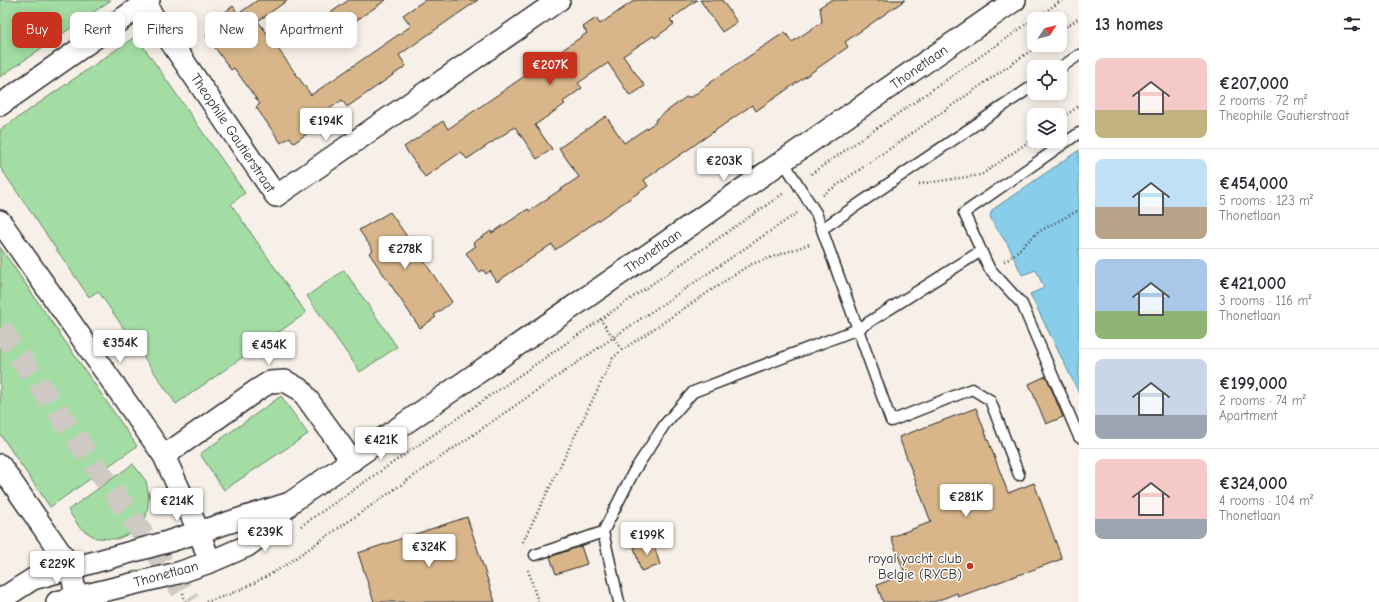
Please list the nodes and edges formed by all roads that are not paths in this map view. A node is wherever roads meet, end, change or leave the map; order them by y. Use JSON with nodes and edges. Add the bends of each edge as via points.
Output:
{"nodes":[{"id":1,"x":559,"y":0,"type":"edge"},
{"id":2,"x":1015,"y":0,"type":"edge"},
{"id":3,"x":147,"y":2,"type":"edge"},
{"id":4,"x":1079,"y":55,"type":"edge"},
{"id":5,"x":1067,"y":63,"type":"edge"},
{"id":6,"x":1027,"y":91,"type":"edge"},
{"id":7,"x":0,"y":105,"type":"edge"},
{"id":8,"x":1079,"y":133,"type":"edge"},
{"id":9,"x":783,"y":161,"type":"junction"},
{"id":10,"x":0,"y":221,"type":"edge"},
{"id":11,"x":823,"y":234,"type":"junction"},
{"id":12,"x":981,"y":251,"type":"junction"},
{"id":13,"x":858,"y":329,"type":"junction"},
{"id":14,"x":1079,"y":437,"type":"edge"},
{"id":15,"x":164,"y":456,"type":"junction"},
{"id":16,"x":352,"y":461,"type":"junction"},
{"id":17,"x":0,"y":465,"type":"edge"},
{"id":18,"x":1019,"y":475,"type":"dead end"},
{"id":19,"x":290,"y":503,"type":"junction"},
{"id":20,"x":199,"y":532,"type":"junction"},
{"id":21,"x":603,"y":532,"type":"junction"},
{"id":22,"x":535,"y":555,"type":"dead end"},
{"id":23,"x":210,"y":562,"type":"junction"},
{"id":24,"x":71,"y":568,"type":"junction"},
{"id":25,"x":0,"y":600,"type":"edge"},
{"id":26,"x":66,"y":600,"type":"edge"},
{"id":27,"x":619,"y":602,"type":"edge"}],
"edges":[{"from":1,"to":3,"type":"street","name":"Theophile Gautierstraat","via":[[276,196]]},
{"from":2,"to":9,"type":"street","name":"Thonetlaan"},
{"from":3,"to":7,"type":"street"},
{"from":4,"to":5,"type":"lane"},
{"from":6,"to":11,"type":"lane"},
{"from":8,"to":12,"type":"lane","via":[[964,213]]},
{"from":9,"to":11,"type":"lane","via":[[816,213]]},
{"from":9,"to":16,"type":"street","name":"Thonetlaan"},
{"from":10,"to":15,"type":"street"},
{"from":11,"to":13,"type":"lane"},
{"from":12,"to":13,"type":"lane"},
{"from":12,"to":14,"type":"lane","via":[[989,268],[1022,304]]},
{"from":13,"to":18,"type":"lane","via":[[891,421],[972,389],[990,400]]},
{"from":13,"to":21,"type":"lane","via":[[693,392],[666,424],[634,471]]},
{"from":15,"to":16,"type":"street","via":[[270,382],[286,381],[301,390]]},
{"from":15,"to":20,"type":"street"},
{"from":16,"to":19,"type":"street","name":"Thonetlaan"},
{"from":17,"to":24,"type":"street"},
{"from":19,"to":20,"type":"street","name":"Thonetlaan"},
{"from":19,"to":23,"type":"street","name":"Thonetlaan","via":[[262,535],[247,546]]},
{"from":20,"to":23,"type":"street","name":"Thonetlaan"},
{"from":20,"to":24,"type":"street","name":"Thonetlaan"},
{"from":21,"to":22,"type":"lane"},
{"from":21,"to":27,"type":"lane"},
{"from":23,"to":26,"type":"street","name":"Thonetlaan","via":[[178,573]]},
{"from":24,"to":25,"type":"street","name":"Thonetlaan","via":[[33,579]]},
{"from":24,"to":26,"type":"street","name":"Thonetlaan"}]}
